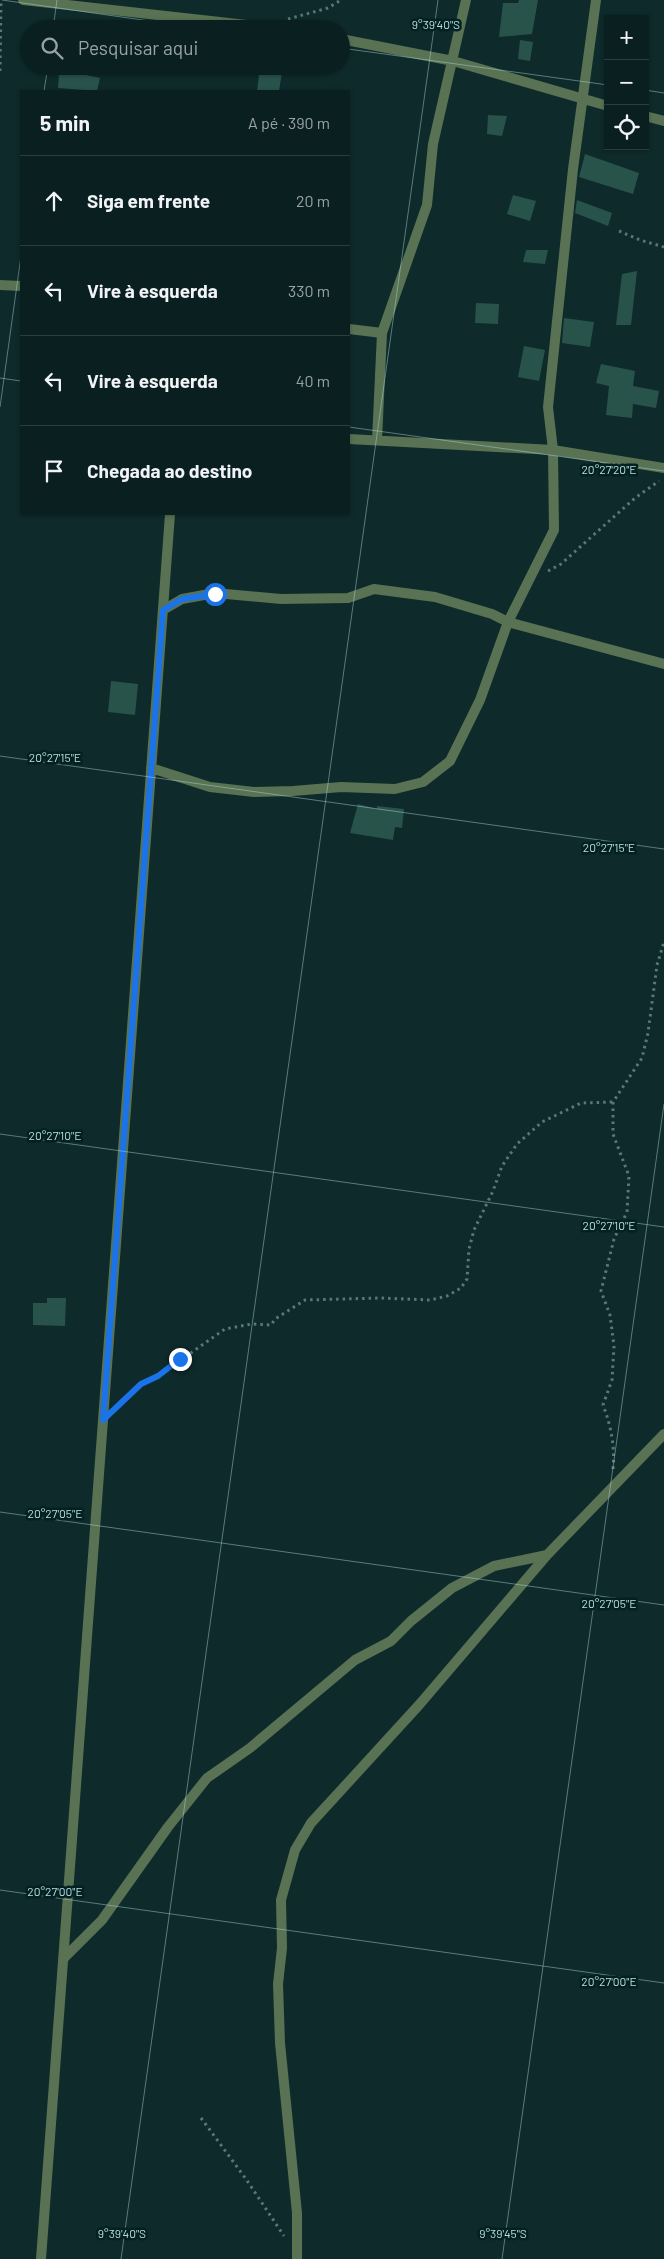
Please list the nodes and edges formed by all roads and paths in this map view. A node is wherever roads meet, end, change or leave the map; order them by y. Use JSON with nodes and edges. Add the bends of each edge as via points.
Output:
{"nodes":[{"id":1,"x":1,"y":0,"type":"edge"},
{"id":2,"x":23,"y":0,"type":"edge"},
{"id":3,"x":341,"y":0,"type":"edge"},
{"id":4,"x":466,"y":0,"type":"edge"},
{"id":5,"x":596,"y":0,"type":"edge"},
{"id":6,"x":202,"y":20,"type":"edge"},
{"id":7,"x":288,"y":20,"type":"edge"},
{"id":8,"x":350,"y":41,"type":"edge"},
{"id":9,"x":453,"y":61,"type":"junction"},
{"id":10,"x":0,"y":71,"type":"edge"},
{"id":11,"x":582,"y":99,"type":"junction"},
{"id":12,"x":604,"y":105,"type":"edge"},
{"id":13,"x":649,"y":117,"type":"edge"},
{"id":14,"x":664,"y":121,"type":"edge"},
{"id":15,"x":619,"y":231,"type":"dead end"},
{"id":16,"x":664,"y":247,"type":"edge"},
{"id":17,"x":0,"y":285,"type":"edge"},
{"id":18,"x":20,"y":286,"type":"edge"},
{"id":19,"x":350,"y":329,"type":"edge"},
{"id":20,"x":382,"y":334,"type":"junction"},
{"id":21,"x":350,"y":439,"type":"edge"},
{"id":22,"x":377,"y":440,"type":"junction"},
{"id":23,"x":553,"y":450,"type":"junction"},
{"id":24,"x":664,"y":468,"type":"edge"},
{"id":25,"x":664,"y":478,"type":"edge"},
{"id":26,"x":170,"y":515,"type":"edge"},
{"id":27,"x":527,"y":584,"type":"junction"},
{"id":28,"x":163,"y":610,"type":"junction"},
{"id":29,"x":508,"y":622,"type":"junction"},
{"id":30,"x":664,"y":664,"type":"edge"},
{"id":31,"x":151,"y":768,"type":"junction"},
{"id":32,"x":664,"y":942,"type":"edge"},
{"id":33,"x":613,"y":1102,"type":"junction"},
{"id":34,"x":103,"y":1420,"type":"junction"},
{"id":35,"x":664,"y":1434,"type":"edge"},
{"id":36,"x":612,"y":1487,"type":"junction"},
{"id":37,"x":546,"y":1555,"type":"junction"},
{"id":38,"x":63,"y":1959,"type":"junction"},
{"id":39,"x":201,"y":2118,"type":"dead end"},
{"id":40,"x":298,"y":2258,"type":"edge"},
{"id":41,"x":41,"y":2259,"type":"edge"}],
"edges":[{"from":1,"to":10,"type":"path"},
{"from":2,"to":6,"type":"street"},
{"from":3,"to":7,"type":"path","via":[[328,8]]},
{"from":4,"to":9,"type":"street"},
{"from":5,"to":11,"type":"street"},
{"from":8,"to":9,"type":"street"},
{"from":9,"to":11,"type":"street"},
{"from":9,"to":20,"type":"street","via":[[433,144],[427,205]]},
{"from":11,"to":12,"type":"street"},
{"from":11,"to":23,"type":"street","via":[[548,407]]},
{"from":13,"to":14,"type":"street"},
{"from":15,"to":16,"type":"path"},
{"from":17,"to":18,"type":"street"},
{"from":19,"to":20,"type":"street"},
{"from":20,"to":22,"type":"street"},
{"from":21,"to":22,"type":"street"},
{"from":22,"to":23,"type":"street"},
{"from":23,"to":24,"type":"street"},
{"from":23,"to":27,"type":"street","via":[[554,530]]},
{"from":25,"to":27,"type":"path","via":[[635,498],[561,564]]},
{"from":26,"to":28,"type":"street"},
{"from":27,"to":29,"type":"street"},
{"from":28,"to":29,"type":"street","via":[[182,599],[215,594],[281,600],[348,598],[374,588],[435,597]]},
{"from":28,"to":31,"type":"street"},
{"from":29,"to":30,"type":"street"},
{"from":29,"to":31,"type":"street","via":[[480,700],[450,761],[423,782],[395,789],[341,787],[254,792],[210,787]]},
{"from":31,"to":34,"type":"street"},
{"from":32,"to":33,"type":"path","via":[[642,1058]]},
{"from":33,"to":34,"type":"path","via":[[581,1103],[542,1122],[517,1144],[502,1166],[474,1230],[467,1278],[462,1288],[430,1300],[305,1300],[275,1318],[271,1325],[252,1324],[225,1329],[158,1376],[141,1384]]},
{"from":33,"to":36,"type":"path","via":[[612,1134],[629,1176],[627,1212],[614,1239],[601,1291],[610,1315],[614,1346],[612,1380],[603,1405],[614,1451]]},
{"from":34,"to":38,"type":"street"},
{"from":35,"to":36,"type":"street"},
{"from":36,"to":37,"type":"street"},
{"from":37,"to":38,"type":"street","via":[[494,1566],[452,1588],[391,1641],[356,1660],[250,1748],[207,1778],[102,1920]]},
{"from":37,"to":40,"type":"street","via":[[419,1705],[311,1823],[295,1850],[281,1900],[282,1948],[278,1984]]},
{"from":38,"to":41,"type":"street"},
{"from":39,"to":40,"type":"path"}]}
